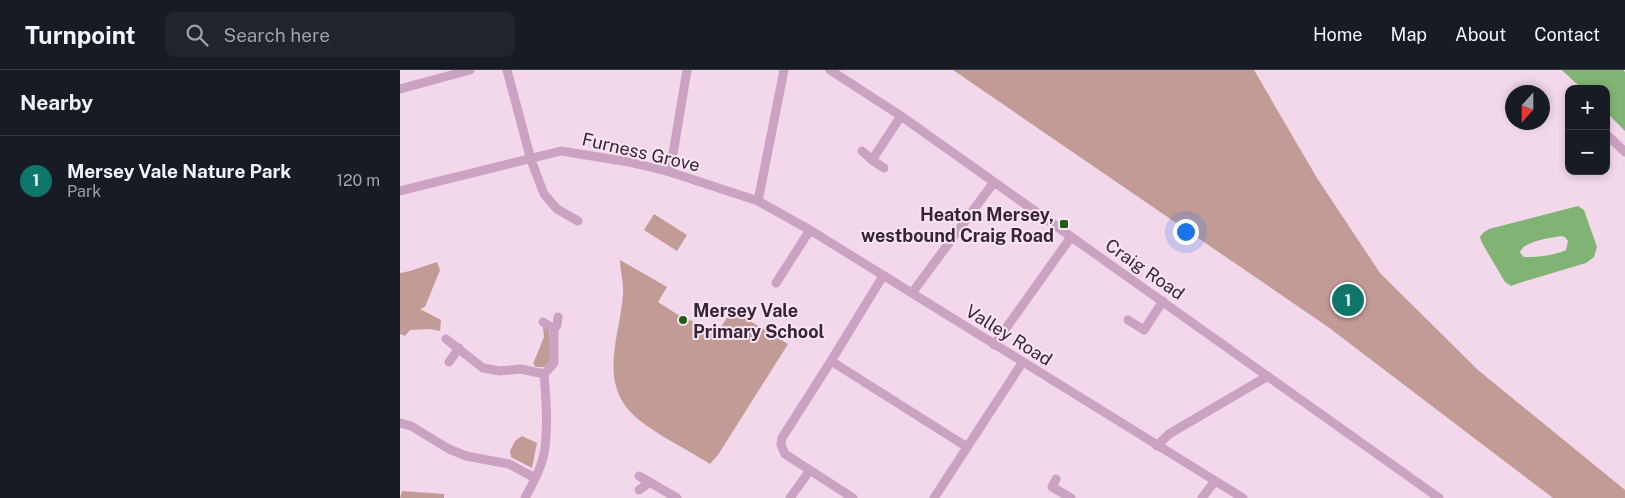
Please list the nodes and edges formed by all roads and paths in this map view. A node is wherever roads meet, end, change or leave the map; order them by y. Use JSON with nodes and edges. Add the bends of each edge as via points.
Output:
{"nodes":[{"id":1,"x":470,"y":70,"type":"edge"},
{"id":2,"x":506,"y":70,"type":"edge"},
{"id":3,"x":687,"y":70,"type":"edge"},
{"id":4,"x":784,"y":70,"type":"edge"},
{"id":5,"x":830,"y":70,"type":"edge"},
{"id":6,"x":400,"y":88,"type":"edge"},
{"id":7,"x":901,"y":116,"type":"junction"},
{"id":8,"x":1610,"y":138,"type":"edge"},
{"id":9,"x":862,"y":151,"type":"dead end"},
{"id":10,"x":1625,"y":152,"type":"edge"},
{"id":11,"x":531,"y":160,"type":"junction"},
{"id":12,"x":872,"y":160,"type":"junction"},
{"id":13,"x":884,"y":168,"type":"dead end"},
{"id":14,"x":670,"y":172,"type":"junction"},
{"id":15,"x":994,"y":182,"type":"junction"},
{"id":16,"x":400,"y":191,"type":"edge"},
{"id":17,"x":758,"y":201,"type":"junction"},
{"id":18,"x":578,"y":221,"type":"dead end"},
{"id":19,"x":810,"y":230,"type":"junction"},
{"id":20,"x":1071,"y":237,"type":"junction"},
{"id":21,"x":883,"y":276,"type":"junction"},
{"id":22,"x":776,"y":283,"type":"dead end"},
{"id":23,"x":912,"y":293,"type":"junction"},
{"id":24,"x":1163,"y":301,"type":"junction"},
{"id":25,"x":558,"y":316,"type":"dead end"},
{"id":26,"x":1128,"y":320,"type":"dead end"},
{"id":27,"x":543,"y":322,"type":"dead end"},
{"id":28,"x":554,"y":329,"type":"junction"},
{"id":29,"x":446,"y":339,"type":"dead end"},
{"id":30,"x":994,"y":345,"type":"junction"},
{"id":31,"x":459,"y":348,"type":"junction"},
{"id":32,"x":831,"y":361,"type":"junction"},
{"id":33,"x":449,"y":362,"type":"dead end"},
{"id":34,"x":1022,"y":363,"type":"junction"},
{"id":35,"x":544,"y":374,"type":"junction"},
{"id":36,"x":1268,"y":376,"type":"junction"},
{"id":37,"x":400,"y":423,"type":"edge"},
{"id":38,"x":1157,"y":446,"type":"junction"},
{"id":39,"x":967,"y":447,"type":"junction"},
{"id":40,"x":810,"y":470,"type":"junction"},
{"id":41,"x":639,"y":476,"type":"dead end"},
{"id":42,"x":535,"y":478,"type":"junction"},
{"id":43,"x":1215,"y":481,"type":"junction"},
{"id":44,"x":649,"y":483,"type":"junction"},
{"id":45,"x":1054,"y":483,"type":"dead end"},
{"id":46,"x":639,"y":490,"type":"dead end"},
{"id":47,"x":525,"y":498,"type":"edge"},
{"id":48,"x":677,"y":498,"type":"edge"},
{"id":49,"x":790,"y":498,"type":"edge"},
{"id":50,"x":853,"y":498,"type":"edge"},
{"id":51,"x":934,"y":498,"type":"edge"},
{"id":52,"x":1071,"y":498,"type":"edge"},
{"id":53,"x":1202,"y":498,"type":"edge"},
{"id":54,"x":1243,"y":498,"type":"edge"},
{"id":55,"x":1439,"y":498,"type":"edge"}],
"edges":[{"from":1,"to":6,"type":"street"},
{"from":2,"to":11,"type":"street"},
{"from":3,"to":14,"type":"street"},
{"from":4,"to":17,"type":"street"},
{"from":5,"to":7,"type":"street","name":"Craig Road"},
{"from":7,"to":12,"type":"street"},
{"from":7,"to":15,"type":"street","name":"Craig Road"},
{"from":8,"to":10,"type":"street"},
{"from":9,"to":12,"type":"street"},
{"from":11,"to":14,"type":"street","name":"Furness Grove","via":[[561,151]]},
{"from":11,"to":16,"type":"street","name":"Furness Grove"},
{"from":11,"to":18,"type":"street","via":[[544,194],[557,209]]},
{"from":12,"to":13,"type":"street"},
{"from":14,"to":17,"type":"street","name":"Furness Grove"},
{"from":15,"to":20,"type":"street","name":"Craig Road"},
{"from":15,"to":23,"type":"street"},
{"from":17,"to":19,"type":"street","name":"Valley Road"},
{"from":19,"to":21,"type":"street","name":"Valley Road"},
{"from":19,"to":22,"type":"street"},
{"from":20,"to":24,"type":"street","name":"Craig Road"},
{"from":20,"to":30,"type":"street"},
{"from":21,"to":23,"type":"street","name":"Valley Road"},
{"from":21,"to":32,"type":"street"},
{"from":23,"to":30,"type":"street","name":"Valley Road"},
{"from":24,"to":26,"type":"street","via":[[1144,330]]},
{"from":24,"to":36,"type":"street","name":"Craig Road"},
{"from":25,"to":28,"type":"street"},
{"from":27,"to":28,"type":"street"},
{"from":28,"to":35,"type":"street","via":[[554,362]]},
{"from":29,"to":31,"type":"street"},
{"from":30,"to":34,"type":"street","name":"Valley Road"},
{"from":31,"to":33,"type":"street"},
{"from":31,"to":35,"type":"street","via":[[483,368],[500,371],[521,369]]},
{"from":32,"to":39,"type":"street"},
{"from":32,"to":40,"type":"street","via":[[782,438],[781,445],[786,454]]},
{"from":34,"to":38,"type":"street","name":"Valley Road"},
{"from":34,"to":39,"type":"street"},
{"from":35,"to":42,"type":"street","via":[[547,403],[545,449]]},
{"from":36,"to":38,"type":"street","via":[[1169,434]]},
{"from":36,"to":55,"type":"street","name":"Craig Road"},
{"from":37,"to":42,"type":"street","via":[[466,456],[509,464]]},
{"from":38,"to":43,"type":"street","name":"Valley Road"},
{"from":39,"to":51,"type":"street"},
{"from":40,"to":49,"type":"street"},
{"from":40,"to":50,"type":"street"},
{"from":41,"to":44,"type":"street"},
{"from":42,"to":47,"type":"street"},
{"from":43,"to":53,"type":"street"},
{"from":43,"to":54,"type":"street","name":"Valley Road"},
{"from":44,"to":46,"type":"street"},
{"from":44,"to":48,"type":"street"},
{"from":45,"to":52,"type":"street"}]}
